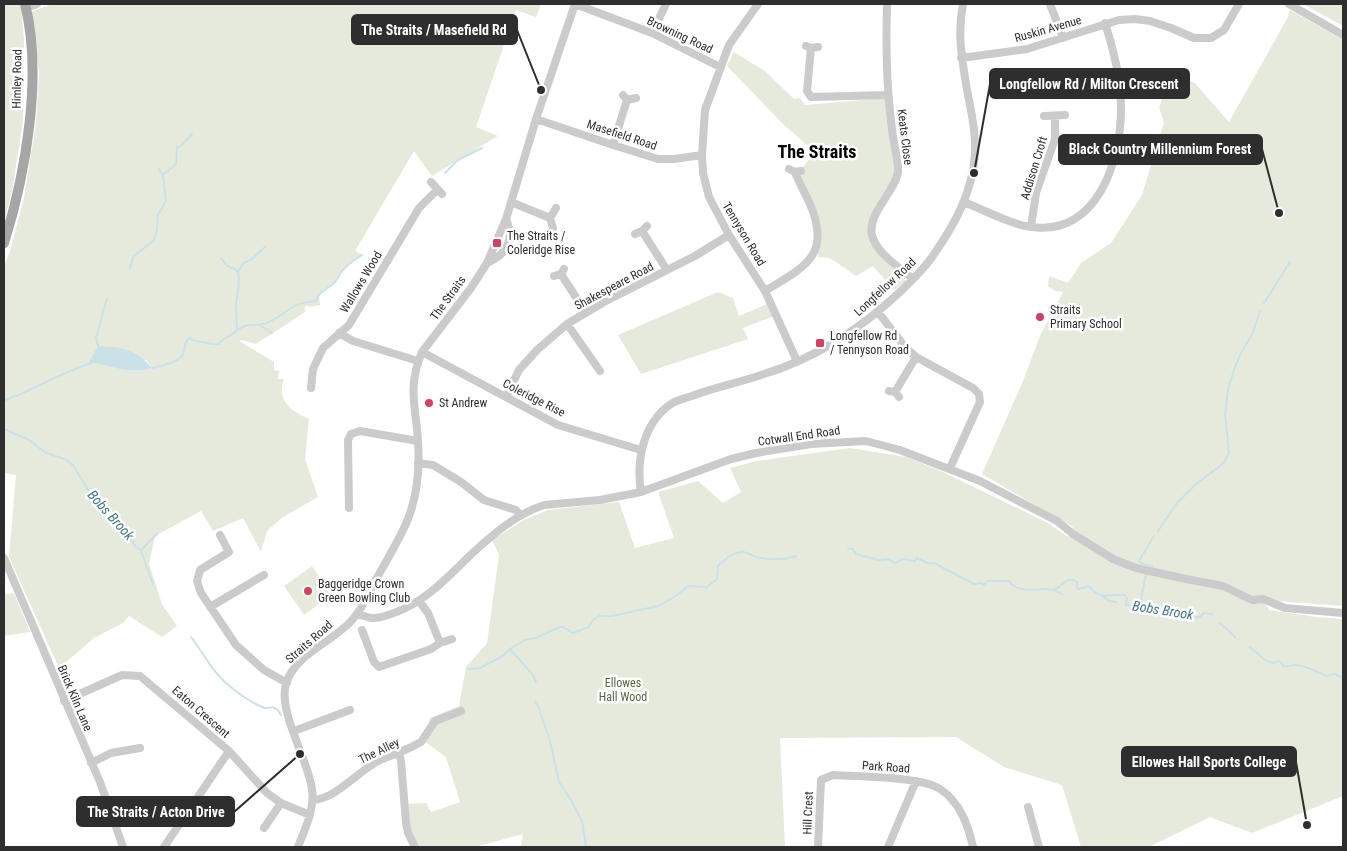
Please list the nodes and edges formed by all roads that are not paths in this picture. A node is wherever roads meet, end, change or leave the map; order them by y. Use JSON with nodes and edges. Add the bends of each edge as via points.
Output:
{"nodes":[{"id":1,"x":37,"y":4,"type":"edge"},
{"id":2,"x":575,"y":4,"type":"edge"},
{"id":3,"x":666,"y":4,"type":"edge"},
{"id":4,"x":758,"y":4,"type":"edge"},
{"id":5,"x":887,"y":4,"type":"edge"},
{"id":6,"x":963,"y":4,"type":"edge"},
{"id":7,"x":1050,"y":4,"type":"edge"},
{"id":8,"x":1239,"y":4,"type":"edge"},
{"id":9,"x":1289,"y":4,"type":"edge"},
{"id":10,"x":26,"y":6,"type":"edge"},
{"id":11,"x":1105,"y":23,"type":"junction"},
{"id":12,"x":652,"y":33,"type":"junction"},
{"id":13,"x":1343,"y":35,"type":"edge"},
{"id":14,"x":1063,"y":38,"type":"junction"},
{"id":15,"x":812,"y":47,"type":"dead end"},
{"id":16,"x":961,"y":58,"type":"junction"},
{"id":17,"x":720,"y":66,"type":"junction"},
{"id":18,"x":888,"y":95,"type":"junction"},
{"id":19,"x":636,"y":98,"type":"dead end"},
{"id":20,"x":1065,"y":115,"type":"dead end"},
{"id":21,"x":1044,"y":116,"type":"dead end"},
{"id":22,"x":1055,"y":116,"type":"junction"},
{"id":23,"x":536,"y":119,"type":"junction"},
{"id":24,"x":613,"y":145,"type":"junction"},
{"id":25,"x":702,"y":155,"type":"junction"},
{"id":26,"x":795,"y":171,"type":"dead end"},
{"id":27,"x":431,"y":182,"type":"dead end"},
{"id":28,"x":511,"y":202,"type":"junction"},
{"id":29,"x":964,"y":202,"type":"junction"},
{"id":30,"x":556,"y":208,"type":"dead end"},
{"id":31,"x":550,"y":218,"type":"junction"},
{"id":32,"x":1032,"y":227,"type":"junction"},
{"id":33,"x":554,"y":228,"type":"dead end"},
{"id":34,"x":641,"y":230,"type":"dead end"},
{"id":35,"x":729,"y":235,"type":"junction"},
{"id":36,"x":4,"y":243,"type":"edge"},
{"id":37,"x":667,"y":270,"type":"junction"},
{"id":38,"x":560,"y":273,"type":"dead end"},
{"id":39,"x":913,"y":279,"type":"junction"},
{"id":40,"x":765,"y":291,"type":"junction"},
{"id":41,"x":586,"y":312,"type":"junction"},
{"id":42,"x":878,"y":312,"type":"junction"},
{"id":43,"x":567,"y":324,"type":"junction"},
{"id":44,"x":339,"y":333,"type":"junction"},
{"id":45,"x":422,"y":352,"type":"junction"},
{"id":46,"x":916,"y":357,"type":"junction"},
{"id":47,"x":418,"y":361,"type":"junction"},
{"id":48,"x":797,"y":361,"type":"junction"},
{"id":49,"x":600,"y":371,"type":"dead end"},
{"id":50,"x":311,"y":388,"type":"dead end"},
{"id":51,"x":894,"y":393,"type":"dead end"},
{"id":52,"x":506,"y":397,"type":"junction"},
{"id":53,"x":418,"y":441,"type":"junction"},
{"id":54,"x":641,"y":450,"type":"junction"},
{"id":55,"x":418,"y":463,"type":"junction"},
{"id":56,"x":950,"y":468,"type":"junction"},
{"id":57,"x":641,"y":492,"type":"junction"},
{"id":58,"x":349,"y":494,"type":"junction"},
{"id":59,"x":358,"y":495,"type":"dead end"},
{"id":60,"x":349,"y":508,"type":"dead end"},
{"id":61,"x":520,"y":515,"type":"junction"},
{"id":62,"x":220,"y":535,"type":"dead end"},
{"id":63,"x":4,"y":558,"type":"edge"},
{"id":64,"x":264,"y":575,"type":"dead end"},
{"id":65,"x":419,"y":601,"type":"junction"},
{"id":66,"x":363,"y":604,"type":"joint"},
{"id":67,"x":210,"y":607,"type":"junction"},
{"id":68,"x":1343,"y":613,"type":"edge"},
{"id":69,"x":357,"y":614,"type":"junction"},
{"id":70,"x":362,"y":630,"type":"dead end"},
{"id":71,"x":452,"y":639,"type":"dead end"},
{"id":72,"x":440,"y":643,"type":"junction"},
{"id":73,"x":287,"y":683,"type":"junction"},
{"id":74,"x":64,"y":701,"type":"junction"},
{"id":75,"x":350,"y":710,"type":"dead end"},
{"id":76,"x":461,"y":711,"type":"dead end"},
{"id":77,"x":450,"y":715,"type":"junction"},
{"id":78,"x":454,"y":724,"type":"dead end"},
{"id":79,"x":294,"y":731,"type":"junction"},
{"id":80,"x":140,"y":748,"type":"dead end"},
{"id":81,"x":229,"y":751,"type":"junction"},
{"id":82,"x":399,"y":754,"type":"junction"},
{"id":83,"x":91,"y":762,"type":"junction"},
{"id":84,"x":821,"y":780,"type":"joint"},
{"id":85,"x":916,"y":781,"type":"junction"},
{"id":86,"x":313,"y":800,"type":"junction"},
{"id":87,"x":281,"y":803,"type":"junction"},
{"id":88,"x":1028,"y":807,"type":"dead end"},
{"id":89,"x":310,"y":816,"type":"junction"},
{"id":90,"x":264,"y":828,"type":"dead end"},
{"id":91,"x":123,"y":847,"type":"edge"},
{"id":92,"x":164,"y":847,"type":"edge"},
{"id":93,"x":298,"y":847,"type":"edge"},
{"id":94,"x":416,"y":847,"type":"edge"},
{"id":95,"x":818,"y":847,"type":"edge"},
{"id":96,"x":888,"y":847,"type":"edge"},
{"id":97,"x":973,"y":847,"type":"edge"},
{"id":98,"x":1039,"y":847,"type":"edge"}],
"edges":[{"from":1,"to":10,"type":"street"},
{"from":2,"to":12,"type":"street","name":"Browning Road"},
{"from":2,"to":23,"type":"street","name":"The Straits"},
{"from":3,"to":12,"type":"street"},
{"from":4,"to":17,"type":"street","name":"Tennyson Road","via":[[729,45]]},
{"from":5,"to":18,"type":"street","name":"Keats Close"},
{"from":6,"to":16,"type":"street","name":"Longfellow Road","via":[[959,23]]},
{"from":7,"to":14,"type":"street"},
{"from":8,"to":11,"type":"street","name":"Ruskin Avenue","via":[[1224,30],[1212,38],[1194,38],[1136,19]]},
{"from":9,"to":13,"type":"street"},
{"from":10,"to":36,"type":"main road","name":"Himley Road","via":[[32,58],[30,107],[22,169]]},
{"from":11,"to":14,"type":"street","name":"Ruskin Avenue"},
{"from":11,"to":32,"type":"street","via":[[1116,58],[1121,109],[1120,132],[1109,174],[1092,206],[1075,219],[1052,226]]},
{"from":12,"to":17,"type":"street","name":"Browning Road"},
{"from":14,"to":16,"type":"street","name":"Ruskin Avenue","via":[[1027,49]]},
{"from":15,"to":18,"type":"street","via":[[807,91],[811,97]]},
{"from":16,"to":29,"type":"street","name":"Longfellow Road","via":[[975,152]]},
{"from":17,"to":25,"type":"street","name":"Tennyson Road","via":[[705,110]]},
{"from":18,"to":39,"type":"street","name":"Keats Close","via":[[898,174],[876,214],[871,231],[880,249]]},
{"from":19,"to":24,"type":"street","via":[[625,97]]},
{"from":20,"to":22,"type":"street"},
{"from":21,"to":22,"type":"street"},
{"from":22,"to":32,"type":"street","name":"Addison Croft","via":[[1055,139],[1036,193]]},
{"from":23,"to":24,"type":"street","name":"Masefield Road"},
{"from":23,"to":28,"type":"street","name":"The Straits"},
{"from":24,"to":25,"type":"street","name":"Masefield Road","via":[[665,160]]},
{"from":25,"to":35,"type":"street","name":"Tennyson Road","via":[[709,197]]},
{"from":26,"to":40,"type":"street","via":[[819,229],[817,245],[806,265]]},
{"from":27,"to":44,"type":"street","name":"Wallows Wood","via":[[440,192],[419,208],[349,324]]},
{"from":28,"to":31,"type":"street"},
{"from":28,"to":45,"type":"street","name":"The Straits","via":[[487,263]]},
{"from":29,"to":32,"type":"street"},
{"from":29,"to":39,"type":"street","name":"Longfellow Road","via":[[932,258]]},
{"from":30,"to":31,"type":"street"},
{"from":31,"to":33,"type":"street"},
{"from":34,"to":37,"type":"street"},
{"from":35,"to":37,"type":"street","name":"Shakespeare Road"},
{"from":35,"to":40,"type":"street","name":"Tennyson Road"},
{"from":37,"to":41,"type":"street","name":"Shakespeare Road"},
{"from":38,"to":41,"type":"street"},
{"from":39,"to":42,"type":"street","name":"Longfellow Road"},
{"from":40,"to":48,"type":"street","name":"Tennyson Road"},
{"from":41,"to":43,"type":"street","name":"Shakespeare Road"},
{"from":42,"to":46,"type":"street"},
{"from":42,"to":48,"type":"street","name":"Longfellow Road","via":[[855,330]]},
{"from":43,"to":49,"type":"street"},
{"from":43,"to":52,"type":"street","name":"Shakespeare Road","via":[[536,350],[519,370]]},
{"from":44,"to":47,"type":"street","via":[[353,341]]},
{"from":44,"to":50,"type":"street","name":"Wallows Wood","via":[[323,348],[313,370]]},
{"from":45,"to":47,"type":"street","name":"The Straits"},
{"from":45,"to":52,"type":"street","name":"Coleridge Rise"},
{"from":46,"to":51,"type":"street"},
{"from":46,"to":56,"type":"street","via":[[979,394],[980,402]]},
{"from":47,"to":53,"type":"street","name":"The Straits","via":[[413,398]]},
{"from":48,"to":54,"type":"street","name":"Longfellow Road","via":[[672,404],[656,419]]},
{"from":52,"to":54,"type":"street","name":"Coleridge Rise","via":[[558,425]]},
{"from":53,"to":55,"type":"street","name":"The Straits"},
{"from":53,"to":58,"type":"street","via":[[360,431],[351,434],[348,440]]},
{"from":54,"to":57,"type":"street","name":"Longfellow Road"},
{"from":55,"to":61,"type":"street","via":[[433,465],[484,500],[516,510]]},
{"from":55,"to":66,"type":"street","name":"The Straits","via":[[415,497],[405,526]]},
{"from":56,"to":57,"type":"street","name":"Cotwall End Road","via":[[866,441],[827,442],[756,453]]},
{"from":56,"to":68,"type":"street","name":"Cotwall End Road","via":[[1026,504],[1113,559],[1136,568],[1223,586],[1252,600],[1263,599],[1285,608]]},
{"from":57,"to":61,"type":"street","name":"Cotwall End Road","via":[[544,505]]},
{"from":58,"to":59,"type":"street"},
{"from":58,"to":60,"type":"street"},
{"from":61,"to":65,"type":"street","name":"Cotwall End Road"},
{"from":62,"to":67,"type":"street","via":[[229,552],[200,570],[197,581]]},
{"from":63,"to":74,"type":"street","name":"Brick Kiln Lane"},
{"from":64,"to":67,"type":"street"},
{"from":65,"to":69,"type":"street","name":"Cotwall End Road","via":[[382,616],[372,618]]},
{"from":65,"to":72,"type":"street","via":[[428,613]]},
{"from":66,"to":69,"type":"street","name":"Straits Road"},
{"from":67,"to":73,"type":"street","via":[[236,645],[264,670]]},
{"from":69,"to":73,"type":"street","name":"Straits Road","via":[[293,669]]},
{"from":70,"to":72,"type":"street","via":[[379,667],[431,650]]},
{"from":71,"to":72,"type":"street"},
{"from":73,"to":79,"type":"street","name":"Straits Road","via":[[285,702]]},
{"from":74,"to":81,"type":"street","name":"Eaton Crescent","via":[[122,675],[140,676]]},
{"from":74,"to":83,"type":"street","name":"Brick Kiln Lane"},
{"from":75,"to":79,"type":"street"},
{"from":76,"to":77,"type":"street","name":"The Alley"},
{"from":77,"to":78,"type":"street"},
{"from":77,"to":82,"type":"street","name":"The Alley","via":[[435,721],[422,742]]},
{"from":79,"to":86,"type":"street","name":"Straits Road"},
{"from":80,"to":83,"type":"street"},
{"from":81,"to":87,"type":"street","name":"Eaton Crescent","via":[[267,793]]},
{"from":81,"to":92,"type":"street"},
{"from":82,"to":86,"type":"street","name":"The Alley","via":[[380,760],[326,798]]},
{"from":82,"to":94,"type":"street","via":[[406,823]]},
{"from":83,"to":91,"type":"street","name":"Brick Kiln Lane"},
{"from":84,"to":85,"type":"street","name":"Park Road","via":[[833,775]]},
{"from":84,"to":95,"type":"street","name":"Hill Crest"},
{"from":85,"to":96,"type":"street"},
{"from":85,"to":97,"type":"street","name":"Park Road","via":[[939,788],[952,800],[967,824]]},
{"from":86,"to":89,"type":"street","name":"Straits Road"},
{"from":87,"to":89,"type":"street","name":"Eaton Crescent"},
{"from":87,"to":90,"type":"street"},
{"from":88,"to":98,"type":"street"},
{"from":89,"to":93,"type":"street","name":"Straits Road"}]}
